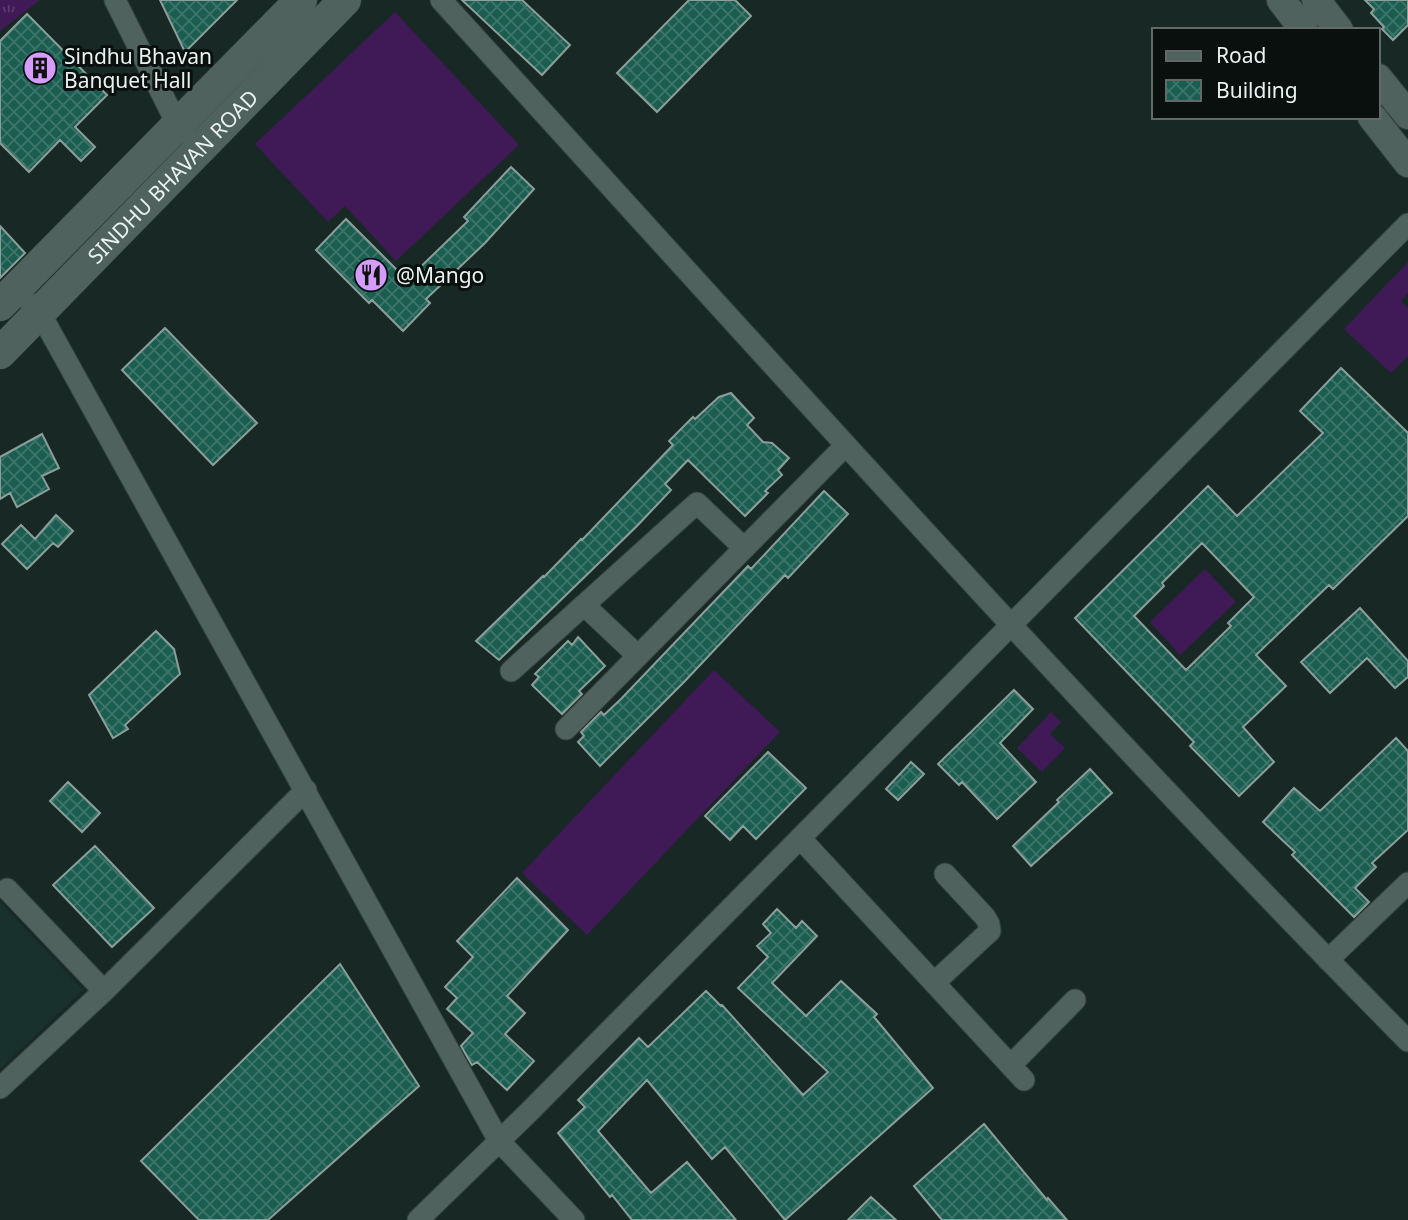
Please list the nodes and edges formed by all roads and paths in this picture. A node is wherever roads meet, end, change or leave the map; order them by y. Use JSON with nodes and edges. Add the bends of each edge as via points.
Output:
{"nodes":[{"id":1,"x":115,"y":0,"type":"edge"},
{"id":2,"x":301,"y":0,"type":"edge"},
{"id":3,"x":345,"y":0,"type":"edge"},
{"id":4,"x":441,"y":0,"type":"edge"},
{"id":5,"x":1281,"y":0,"type":"edge"},
{"id":6,"x":1316,"y":0,"type":"edge"},
{"id":7,"x":1302,"y":28,"type":"edge"},
{"id":8,"x":1337,"y":28,"type":"edge"},
{"id":9,"x":1380,"y":80,"type":"edge"},
{"id":10,"x":1408,"y":115,"type":"edge"},
{"id":11,"x":1375,"y":119,"type":"edge"},
{"id":12,"x":178,"y":124,"type":"junction"},
{"id":13,"x":201,"y":148,"type":"junction"},
{"id":14,"x":1408,"y":163,"type":"edge"},
{"id":15,"x":1408,"y":224,"type":"edge"},
{"id":16,"x":8,"y":297,"type":"edge"},
{"id":17,"x":40,"y":313,"type":"junction"},
{"id":18,"x":0,"y":353,"type":"edge"},
{"id":19,"x":846,"y":445,"type":"junction"},
{"id":20,"x":744,"y":548,"type":"junction"},
{"id":21,"x":584,"y":605,"type":"junction"},
{"id":22,"x":1011,"y":626,"type":"junction"},
{"id":23,"x":638,"y":656,"type":"junction"},
{"id":24,"x":511,"y":671,"type":"dead end"},
{"id":25,"x":566,"y":729,"type":"dead end"},
{"id":26,"x":306,"y":790,"type":"junction"},
{"id":27,"x":800,"y":838,"type":"junction"},
{"id":28,"x":945,"y":874,"type":"dead end"},
{"id":29,"x":1408,"y":883,"type":"edge"},
{"id":30,"x":7,"y":889,"type":"dead end"},
{"id":31,"x":1328,"y":960,"type":"junction"},
{"id":32,"x":934,"y":983,"type":"junction"},
{"id":33,"x":104,"y":991,"type":"junction"},
{"id":34,"x":1075,"y":1000,"type":"dead end"},
{"id":35,"x":1408,"y":1041,"type":"edge"},
{"id":36,"x":0,"y":1088,"type":"edge"},
{"id":37,"x":499,"y":1141,"type":"junction"},
{"id":38,"x":418,"y":1220,"type":"edge"},
{"id":39,"x":574,"y":1220,"type":"edge"}],
"edges":[{"from":1,"to":12,"type":"street"},
{"from":2,"to":12,"type":"main road","name":"SINDHU BHAVAN ROAD"},
{"from":3,"to":13,"type":"main road","name":"SINDHU BHAVAN ROAD"},
{"from":4,"to":19,"type":"street"},
{"from":5,"to":7,"type":"street"},
{"from":6,"to":8,"type":"street"},
{"from":9,"to":10,"type":"street"},
{"from":11,"to":14,"type":"street"},
{"from":12,"to":13,"type":"street"},
{"from":12,"to":16,"type":"main road","name":"SINDHU BHAVAN ROAD"},
{"from":13,"to":17,"type":"main road","name":"SINDHU BHAVAN ROAD"},
{"from":15,"to":22,"type":"street"},
{"from":16,"to":17,"type":"street"},
{"from":17,"to":18,"type":"main road","name":"SINDHU BHAVAN ROAD"},
{"from":17,"to":26,"type":"street"},
{"from":19,"to":20,"type":"street"},
{"from":19,"to":22,"type":"street"},
{"from":20,"to":21,"type":"street","via":[[696,503]]},
{"from":20,"to":23,"type":"street"},
{"from":21,"to":23,"type":"street"},
{"from":21,"to":24,"type":"street"},
{"from":22,"to":27,"type":"street"},
{"from":22,"to":31,"type":"street"},
{"from":23,"to":25,"type":"street"},
{"from":26,"to":33,"type":"street"},
{"from":26,"to":37,"type":"street"},
{"from":27,"to":32,"type":"street"},
{"from":27,"to":37,"type":"street"},
{"from":28,"to":32,"type":"street","via":[[985,917],[990,931]]},
{"from":29,"to":31,"type":"street"},
{"from":30,"to":33,"type":"street"},
{"from":31,"to":35,"type":"street"},
{"from":32,"to":34,"type":"street","via":[[1018,1073]]},
{"from":33,"to":36,"type":"street"},
{"from":37,"to":38,"type":"street"},
{"from":37,"to":39,"type":"street"}]}
